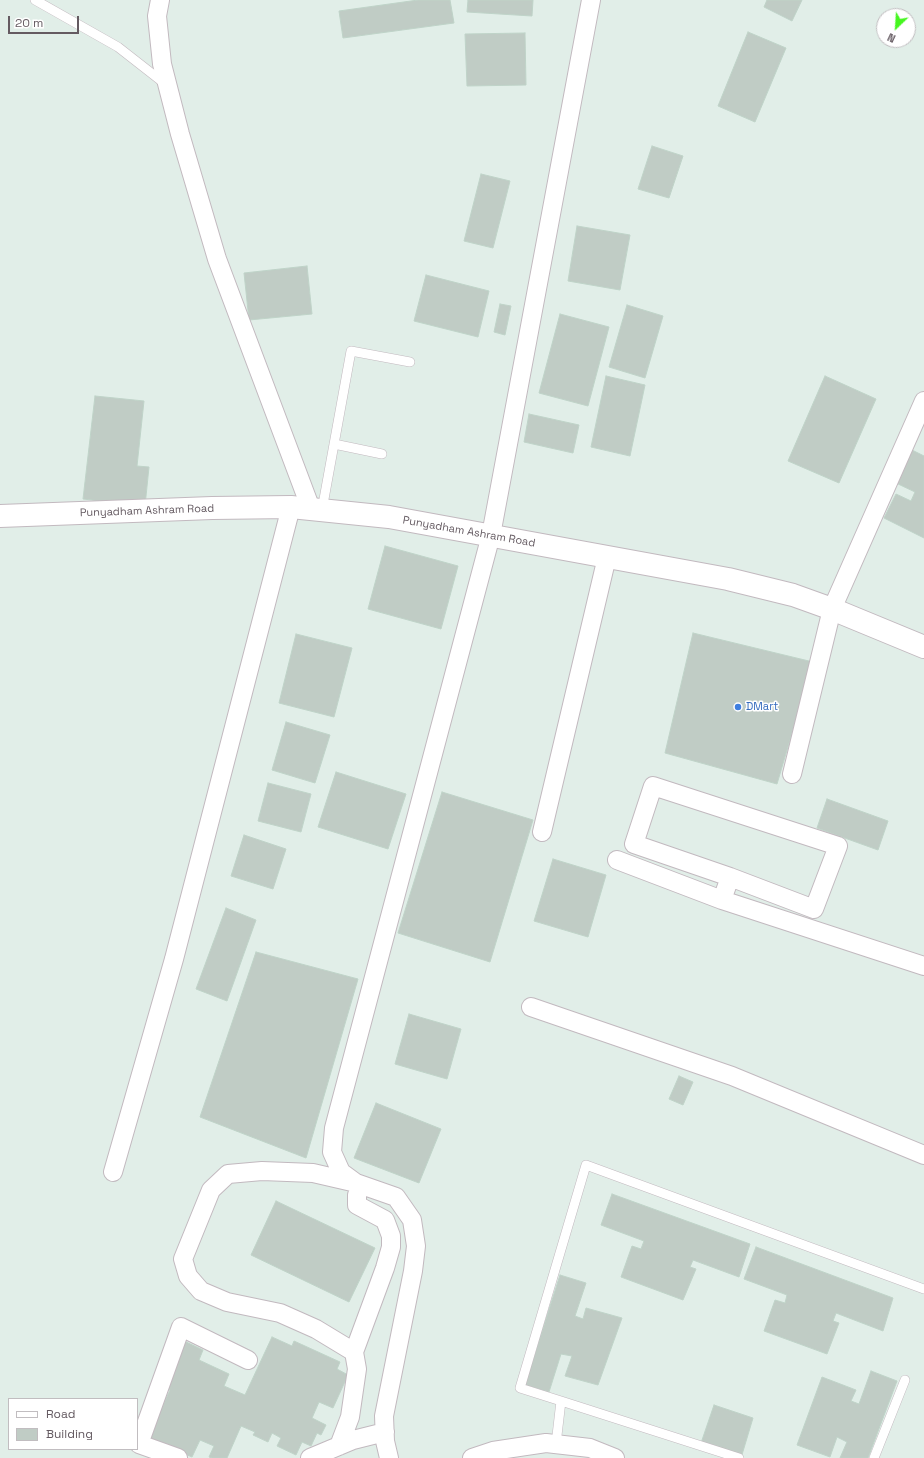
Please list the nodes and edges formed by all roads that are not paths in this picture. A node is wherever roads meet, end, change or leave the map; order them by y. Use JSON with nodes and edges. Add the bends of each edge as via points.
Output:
{"nodes":[{"id":1,"x":35,"y":0,"type":"edge"},
{"id":2,"x":160,"y":0,"type":"edge"},
{"id":3,"x":591,"y":0,"type":"edge"},
{"id":4,"x":167,"y":85,"type":"junction"},
{"id":5,"x":410,"y":362,"type":"dead end"},
{"id":6,"x":924,"y":401,"type":"edge"},
{"id":7,"x":334,"y":444,"type":"junction"},
{"id":8,"x":382,"y":454,"type":"dead end"},
{"id":9,"x":308,"y":509,"type":"junction"},
{"id":10,"x":0,"y":516,"type":"edge"},
{"id":11,"x":490,"y":535,"type":"junction"},
{"id":12,"x":607,"y":557,"type":"junction"},
{"id":13,"x":832,"y":609,"type":"junction"},
{"id":14,"x":924,"y":647,"type":"edge"},
{"id":15,"x":792,"y":774,"type":"dead end"},
{"id":16,"x":542,"y":832,"type":"dead end"},
{"id":17,"x":617,"y":860,"type":"dead end"},
{"id":18,"x":730,"y":877,"type":"junction"},
{"id":19,"x":722,"y":900,"type":"junction"},
{"id":20,"x":924,"y":966,"type":"edge"},
{"id":21,"x":531,"y":1007,"type":"dead end"},
{"id":22,"x":924,"y":1155,"type":"edge"},
{"id":23,"x":113,"y":1172,"type":"dead end"},
{"id":24,"x":358,"y":1184,"type":"junction"},
{"id":25,"x":924,"y":1289,"type":"edge"},
{"id":26,"x":354,"y":1352,"type":"junction"},
{"id":27,"x":248,"y":1360,"type":"dead end"},
{"id":28,"x":905,"y":1380,"type":"dead end"},
{"id":29,"x":561,"y":1401,"type":"junction"},
{"id":30,"x":385,"y":1432,"type":"junction"},
{"id":31,"x":556,"y":1444,"type":"junction"},
{"id":32,"x":339,"y":1446,"type":"junction"},
{"id":33,"x":178,"y":1458,"type":"edge"},
{"id":34,"x":310,"y":1458,"type":"edge"},
{"id":35,"x":389,"y":1458,"type":"edge"},
{"id":36,"x":472,"y":1458,"type":"edge"},
{"id":37,"x":615,"y":1458,"type":"edge"},
{"id":38,"x":739,"y":1458,"type":"edge"},
{"id":39,"x":874,"y":1458,"type":"edge"}],
"edges":[{"from":1,"to":4,"type":"lane","via":[[118,47]]},
{"from":2,"to":4,"type":"street","via":[[157,16]]},
{"from":3,"to":11,"type":"street"},
{"from":4,"to":9,"type":"street","via":[[217,259]]},
{"from":5,"to":7,"type":"lane","via":[[351,351]]},
{"from":6,"to":13,"type":"street"},
{"from":7,"to":8,"type":"lane"},
{"from":7,"to":9,"type":"lane"},
{"from":9,"to":10,"type":"street","name":"Punyadham Ashram Road","via":[[212,508]]},
{"from":9,"to":11,"type":"street","name":"Punyadham Ashram Road","via":[[389,517]]},
{"from":9,"to":23,"type":"street"},
{"from":11,"to":12,"type":"street","name":"Punyadham Ashram Road"},
{"from":11,"to":24,"type":"street","via":[[334,1128],[332,1152],[340,1172]]},
{"from":12,"to":13,"type":"street","name":"Punyadham Ashram Road","via":[[728,579],[793,595]]},
{"from":12,"to":16,"type":"street"},
{"from":13,"to":14,"type":"street","name":"Punyadham Ashram Road"},
{"from":13,"to":15,"type":"street"},
{"from":17,"to":19,"type":"street"},
{"from":18,"to":18,"type":"street","via":[[814,909],[838,846],[654,786],[634,844]]},
{"from":18,"to":19,"type":"street"},
{"from":19,"to":20,"type":"street"},
{"from":21,"to":22,"type":"street","via":[[732,1076]]},
{"from":24,"to":26,"type":"street","via":[[357,1205],[385,1220],[391,1236],[391,1247]]},
{"from":24,"to":26,"type":"street","via":[[312,1173],[262,1171],[228,1174],[211,1190],[183,1259],[188,1276],[201,1290],[226,1302],[280,1313],[316,1329]]},
{"from":24,"to":30,"type":"street","via":[[396,1197],[412,1220],[416,1246],[384,1416]]},
{"from":25,"to":29,"type":"lane","via":[[586,1164],[520,1388]]},
{"from":26,"to":32,"type":"street","via":[[357,1369],[350,1418]]},
{"from":27,"to":33,"type":"street","via":[[181,1327],[139,1444]]},
{"from":28,"to":39,"type":"lane"},
{"from":29,"to":31,"type":"lane"},
{"from":29,"to":38,"type":"lane"},
{"from":30,"to":32,"type":"street"},
{"from":30,"to":35,"type":"street"},
{"from":31,"to":36,"type":"street","via":[[546,1443],[493,1451]]},
{"from":31,"to":37,"type":"street","via":[[590,1448]]},
{"from":32,"to":34,"type":"street"}]}
